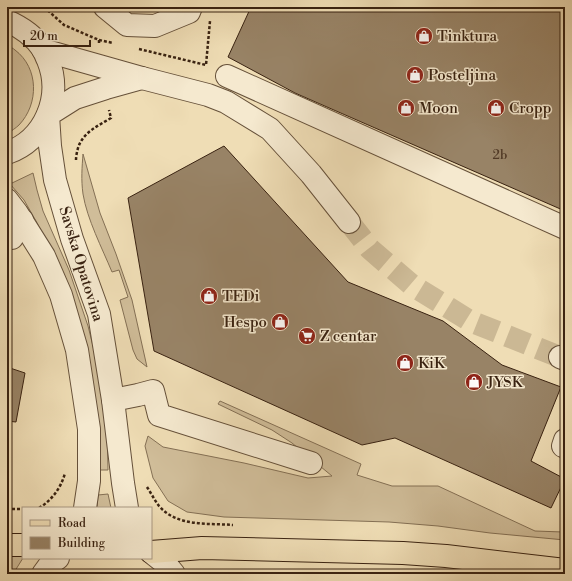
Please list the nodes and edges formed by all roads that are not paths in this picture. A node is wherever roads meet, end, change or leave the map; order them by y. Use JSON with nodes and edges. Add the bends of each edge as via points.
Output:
{"nodes":[{"id":1,"x":105,"y":7,"type":"edge"},
{"id":2,"x":201,"y":11,"type":"edge"},
{"id":3,"x":9,"y":17,"type":"edge"},
{"id":4,"x":43,"y":50,"type":"junction"},
{"id":5,"x":227,"y":76,"type":"dead end"},
{"id":6,"x":142,"y":78,"type":"junction"},
{"id":7,"x":48,"y":115,"type":"junction"},
{"id":8,"x":7,"y":153,"type":"edge"},
{"id":9,"x":7,"y":200,"type":"edge"},
{"id":10,"x":349,"y":222,"type":"tunnel mouth"},
{"id":11,"x":565,"y":228,"type":"edge"},
{"id":12,"x":113,"y":400,"type":"junction"},
{"id":13,"x":311,"y":463,"type":"dead end"},
{"id":14,"x":85,"y":507,"type":"edge"},
{"id":15,"x":127,"y":507,"type":"edge"},
{"id":16,"x":7,"y":545,"type":"edge"},
{"id":17,"x":22,"y":545,"type":"edge"},
{"id":18,"x":152,"y":552,"type":"edge"},
{"id":19,"x":152,"y":553,"type":"edge"},
{"id":20,"x":57,"y":559,"type":"edge"},
{"id":21,"x":565,"y":570,"type":"edge"},
{"id":22,"x":43,"y":574,"type":"edge"},
{"id":23,"x":174,"y":574,"type":"edge"}],
"edges":[{"from":1,"to":2,"type":"street","via":[[127,25],[155,26],[189,12]]},
{"from":3,"to":4,"type":"street"},
{"from":4,"to":6,"type":"street"},
{"from":4,"to":7,"type":"street","via":[[52,71],[54,93]]},
{"from":5,"to":11,"type":"street"},
{"from":6,"to":7,"type":"street","via":[[75,98]]},
{"from":6,"to":10,"type":"street","via":[[226,102],[270,129],[311,174]]},
{"from":7,"to":8,"type":"street","via":[[36,134],[17,149]]},
{"from":7,"to":12,"type":"street","name":"Savska Opatovina","via":[[56,180],[72,239],[99,314]]},
{"from":9,"to":14,"type":"street","name":"Savska Opatovina","via":[[18,213],[17,229],[44,256],[61,295],[77,350],[89,429],[89,481]]},
{"from":12,"to":13,"type":"street","via":[[153,391],[159,415]]},
{"from":12,"to":15,"type":"street","name":"Savska Opatovina"},
{"from":16,"to":17,"type":"main road"},
{"from":18,"to":21,"type":"main road","via":[[202,548],[403,553]]},
{"from":19,"to":23,"type":"street"},
{"from":20,"to":22,"type":"street"}]}
